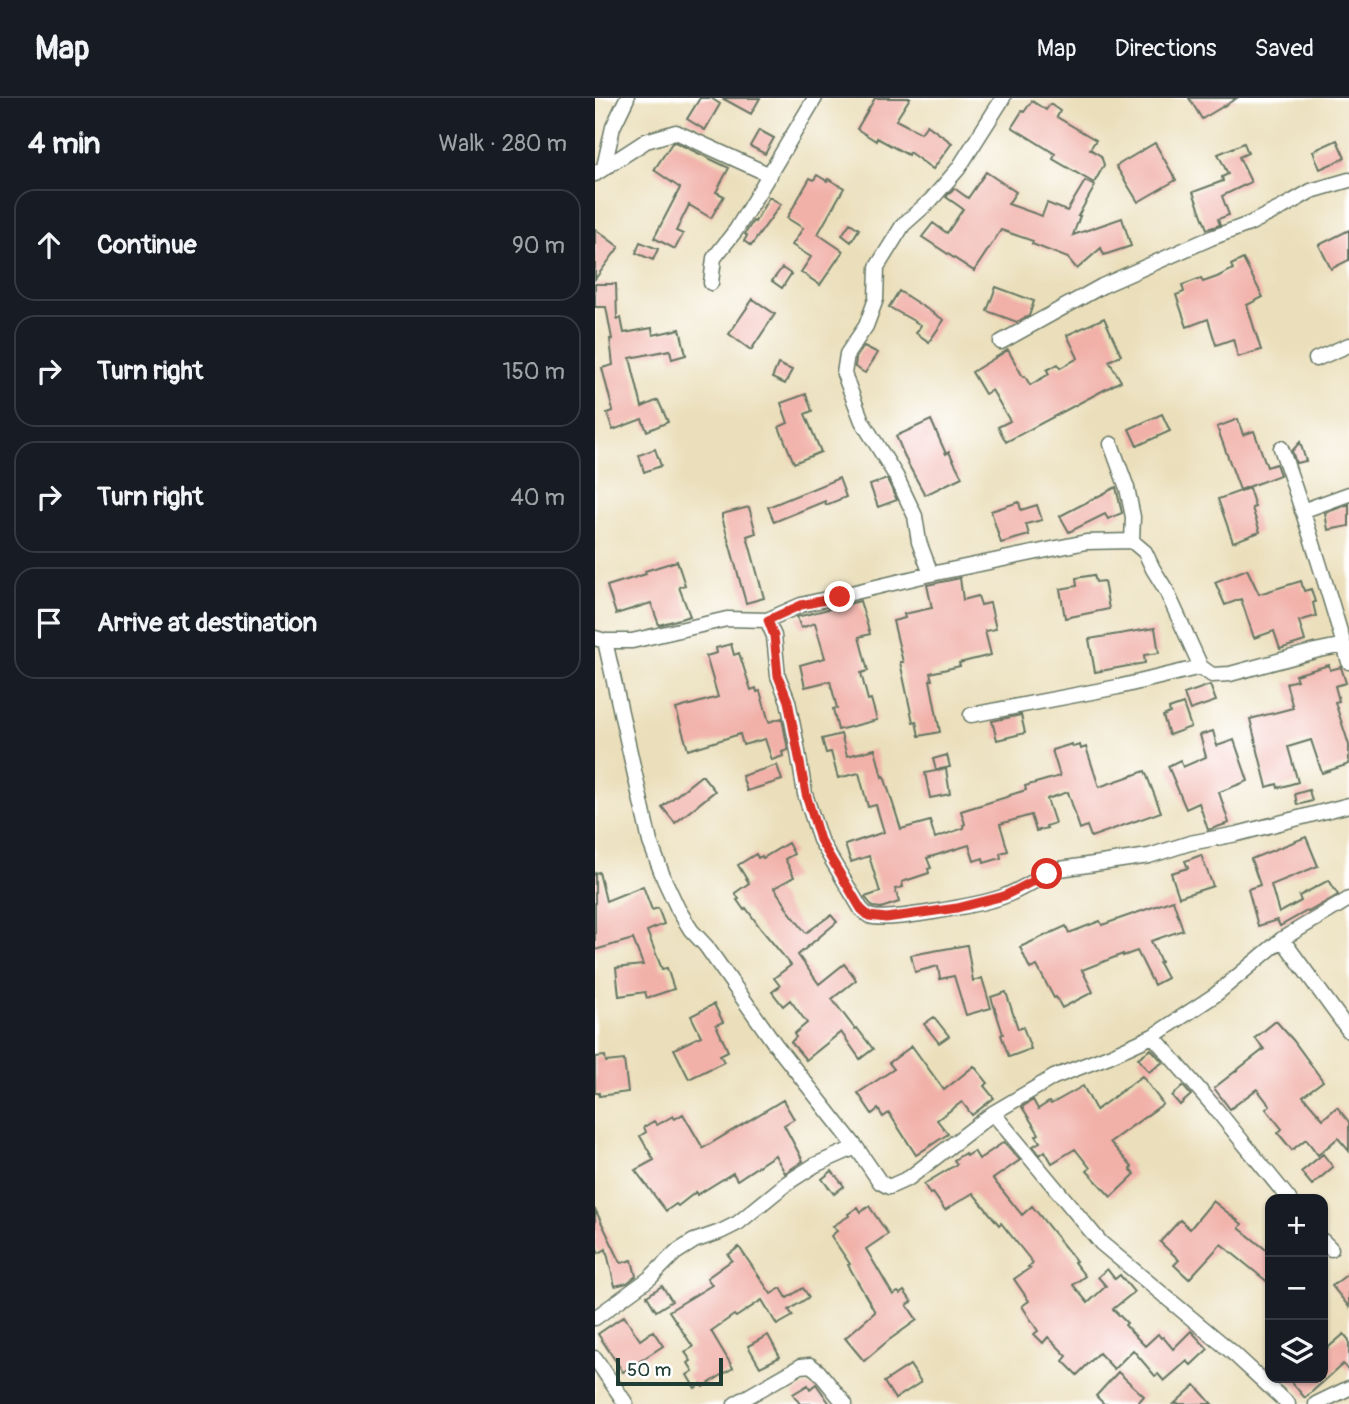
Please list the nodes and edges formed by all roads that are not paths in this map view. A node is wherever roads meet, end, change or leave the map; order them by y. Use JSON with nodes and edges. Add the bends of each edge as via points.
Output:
{"nodes":[{"id":1,"x":627,"y":98,"type":"edge"},
{"id":2,"x":815,"y":98,"type":"edge"},
{"id":3,"x":1003,"y":98,"type":"edge"},
{"id":4,"x":600,"y":171,"type":"edge"},
{"id":5,"x":770,"y":175,"type":"junction"},
{"id":6,"x":1349,"y":180,"type":"edge"},
{"id":7,"x":711,"y":283,"type":"dead end"},
{"id":8,"x":1001,"y":342,"type":"dead end"},
{"id":9,"x":1349,"y":345,"type":"edge"},
{"id":10,"x":1316,"y":359,"type":"dead end"},
{"id":11,"x":1111,"y":444,"type":"dead end"},
{"id":12,"x":1281,"y":448,"type":"dead end"},
{"id":13,"x":1349,"y":494,"type":"edge"},
{"id":14,"x":1301,"y":511,"type":"junction"},
{"id":15,"x":1132,"y":541,"type":"junction"},
{"id":16,"x":931,"y":574,"type":"junction"},
{"id":17,"x":768,"y":620,"type":"junction"},
{"id":18,"x":600,"y":640,"type":"edge"},
{"id":19,"x":1344,"y":645,"type":"junction"},
{"id":20,"x":1349,"y":662,"type":"edge"},
{"id":21,"x":1201,"y":667,"type":"junction"},
{"id":22,"x":971,"y":715,"type":"dead end"},
{"id":23,"x":1349,"y":804,"type":"edge"},
{"id":24,"x":1349,"y":899,"type":"edge"},
{"id":25,"x":1282,"y":939,"type":"junction"},
{"id":26,"x":1349,"y":1031,"type":"edge"},
{"id":27,"x":1153,"y":1036,"type":"junction"},
{"id":28,"x":993,"y":1113,"type":"junction"},
{"id":29,"x":856,"y":1147,"type":"junction"},
{"id":30,"x":1285,"y":1194,"type":"edge"},
{"id":31,"x":595,"y":1318,"type":"edge"},
{"id":32,"x":595,"y":1358,"type":"edge"},
{"id":33,"x":1349,"y":1388,"type":"edge"},
{"id":34,"x":626,"y":1404,"type":"edge"},
{"id":35,"x":735,"y":1404,"type":"edge"},
{"id":36,"x":845,"y":1404,"type":"edge"},
{"id":37,"x":1288,"y":1404,"type":"edge"},
{"id":38,"x":1317,"y":1404,"type":"edge"}],
"edges":[{"from":1,"to":4,"type":"street"},
{"from":2,"to":5,"type":"street"},
{"from":3,"to":16,"type":"street","via":[[958,169],[903,225],[877,267],[876,299],[866,326],[847,354],[844,374],[862,421],[915,516]]},
{"from":4,"to":5,"type":"street","via":[[646,141],[676,132]]},
{"from":5,"to":7,"type":"street","via":[[714,258]]},
{"from":6,"to":8,"type":"street","via":[[1311,191],[1248,224],[1102,286]]},
{"from":9,"to":10,"type":"street"},
{"from":11,"to":15,"type":"street","via":[[1127,488]]},
{"from":12,"to":14,"type":"street"},
{"from":13,"to":14,"type":"street"},
{"from":14,"to":19,"type":"street"},
{"from":15,"to":16,"type":"street","via":[[1086,542]]},
{"from":15,"to":21,"type":"street","via":[[1145,552],[1166,590]]},
{"from":16,"to":17,"type":"street","via":[[801,605]]},
{"from":17,"to":18,"type":"street","via":[[727,619],[645,639]]},
{"from":17,"to":23,"type":"street","via":[[820,840],[869,916],[886,918],[957,908],[1004,896],[1061,869],[1149,856]]},
{"from":18,"to":29,"type":"street","via":[[621,707],[650,842],[678,909]]},
{"from":19,"to":20,"type":"street"},
{"from":19,"to":21,"type":"street","via":[[1230,674],[1212,675]]},
{"from":21,"to":22,"type":"street"},
{"from":24,"to":25,"type":"street"},
{"from":25,"to":26,"type":"street"},
{"from":25,"to":27,"type":"street","via":[[1215,995]]},
{"from":27,"to":28,"type":"street","via":[[1055,1077]]},
{"from":27,"to":30,"type":"street"},
{"from":28,"to":29,"type":"street","via":[[909,1178],[889,1187],[880,1182]]},
{"from":28,"to":37,"type":"street","via":[[1101,1243]]},
{"from":29,"to":31,"type":"street","via":[[787,1183],[738,1223],[675,1253],[650,1278]]},
{"from":32,"to":34,"type":"street"},
{"from":33,"to":38,"type":"street"},
{"from":35,"to":36,"type":"street","via":[[810,1365]]}]}
